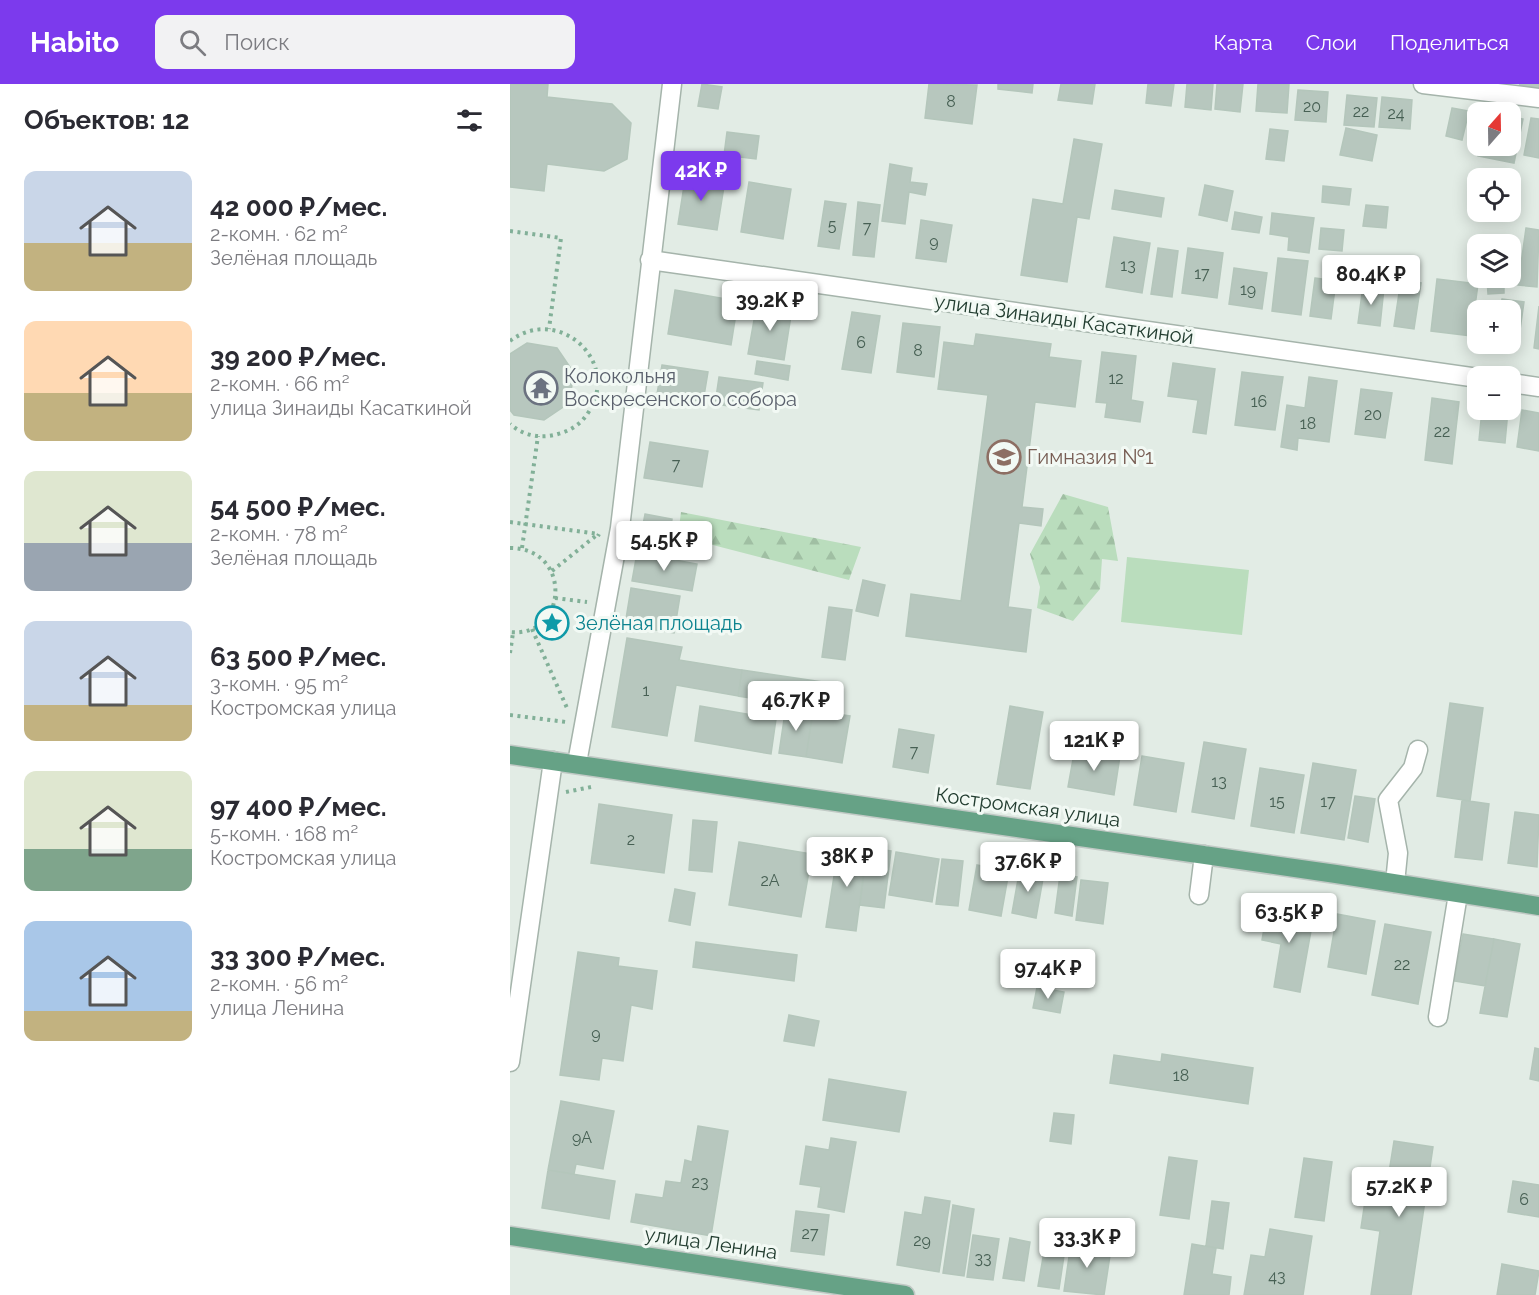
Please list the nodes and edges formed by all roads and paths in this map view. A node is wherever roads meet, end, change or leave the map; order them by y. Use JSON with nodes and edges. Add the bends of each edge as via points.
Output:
{"nodes":[{"id":1,"x":672,"y":84,"type":"edge"},
{"id":2,"x":1423,"y":84,"type":"edge"},
{"id":3,"x":1539,"y":98,"type":"edge"},
{"id":4,"x":510,"y":231,"type":"edge"},
{"id":5,"x":650,"y":260,"type":"junction"},
{"id":6,"x":549,"y":329,"type":"junction"},
{"id":7,"x":510,"y":341,"type":"edge"},
{"id":8,"x":1467,"y":376,"type":"edge"},
{"id":9,"x":1521,"y":385,"type":"edge"},
{"id":10,"x":1539,"y":387,"type":"edge"},
{"id":11,"x":510,"y":424,"type":"edge"},
{"id":12,"x":538,"y":436,"type":"junction"},
{"id":13,"x":510,"y":522,"type":"edge"},
{"id":14,"x":525,"y":524,"type":"junction"},
{"id":15,"x":598,"y":534,"type":"junction"},
{"id":16,"x":597,"y":545,"type":"dead end"},
{"id":17,"x":510,"y":548,"type":"edge"},
{"id":18,"x":522,"y":548,"type":"junction"},
{"id":19,"x":552,"y":571,"type":"junction"},
{"id":20,"x":591,"y":591,"type":"dead end"},
{"id":21,"x":555,"y":598,"type":"junction"},
{"id":22,"x":532,"y":629,"type":"junction"},
{"id":23,"x":511,"y":632,"type":"edge"},
{"id":24,"x":510,"y":653,"type":"edge"},
{"id":25,"x":569,"y":713,"type":"dead end"},
{"id":26,"x":510,"y":715,"type":"edge"},
{"id":27,"x":573,"y":723,"type":"dead end"},
{"id":28,"x":1418,"y":750,"type":"dead end"},
{"id":29,"x":510,"y":755,"type":"edge"},
{"id":30,"x":554,"y":761,"type":"junction"},
{"id":31,"x":577,"y":764,"type":"junction"},
{"id":32,"x":1204,"y":855,"type":"junction"},
{"id":33,"x":1395,"y":884,"type":"junction"},
{"id":34,"x":1458,"y":894,"type":"junction"},
{"id":35,"x":1199,"y":895,"type":"dead end"},
{"id":36,"x":1539,"y":906,"type":"edge"},
{"id":37,"x":1438,"y":1017,"type":"dead end"},
{"id":38,"x":510,"y":1062,"type":"edge"},
{"id":39,"x":510,"y":1236,"type":"edge"},
{"id":40,"x":905,"y":1295,"type":"edge"}],
"edges":[{"from":1,"to":5,"type":"street"},
{"from":2,"to":3,"type":"street"},
{"from":4,"to":6,"type":"path","via":[[561,238]]},
{"from":5,"to":8,"type":"street","name":"улица Зинаиды Касаткиной"},
{"from":5,"to":31,"type":"street","via":[[620,528]]},
{"from":6,"to":7,"type":"path","via":[[536,329]]},
{"from":6,"to":12,"type":"path","via":[[573,338],[591,357],[596,369],[596,395],[585,418],[575,427],[564,433]]},
{"from":9,"to":10,"type":"street"},
{"from":11,"to":12,"type":"path","via":[[525,434]]},
{"from":12,"to":14,"type":"path"},
{"from":13,"to":14,"type":"path"},
{"from":14,"to":15,"type":"path"},
{"from":14,"to":18,"type":"path"},
{"from":15,"to":16,"type":"path"},
{"from":15,"to":19,"type":"path"},
{"from":17,"to":18,"type":"path"},
{"from":18,"to":19,"type":"path","via":[[540,556]]},
{"from":19,"to":21,"type":"path","via":[[557,588]]},
{"from":20,"to":21,"type":"path","via":[[589,603]]},
{"from":21,"to":22,"type":"path","via":[[546,619]]},
{"from":22,"to":23,"type":"path"},
{"from":22,"to":25,"type":"path"},
{"from":23,"to":24,"type":"path"},
{"from":26,"to":27,"type":"path"},
{"from":28,"to":33,"type":"street","via":[[1413,768],[1388,800],[1398,853]]},
{"from":29,"to":30,"type":"main road","name":"Костромская улица"},
{"from":30,"to":31,"type":"main road","name":"Костромская улица"},
{"from":30,"to":38,"type":"street"},
{"from":31,"to":32,"type":"main road","name":"Костромская улица"},
{"from":32,"to":33,"type":"main road","name":"Костромская улица"},
{"from":32,"to":35,"type":"street"},
{"from":33,"to":34,"type":"main road","name":"Костромская улица"},
{"from":34,"to":36,"type":"main road","name":"Костромская улица"},
{"from":34,"to":37,"type":"street"},
{"from":39,"to":40,"type":"main road","name":"улица Ленина"}]}
